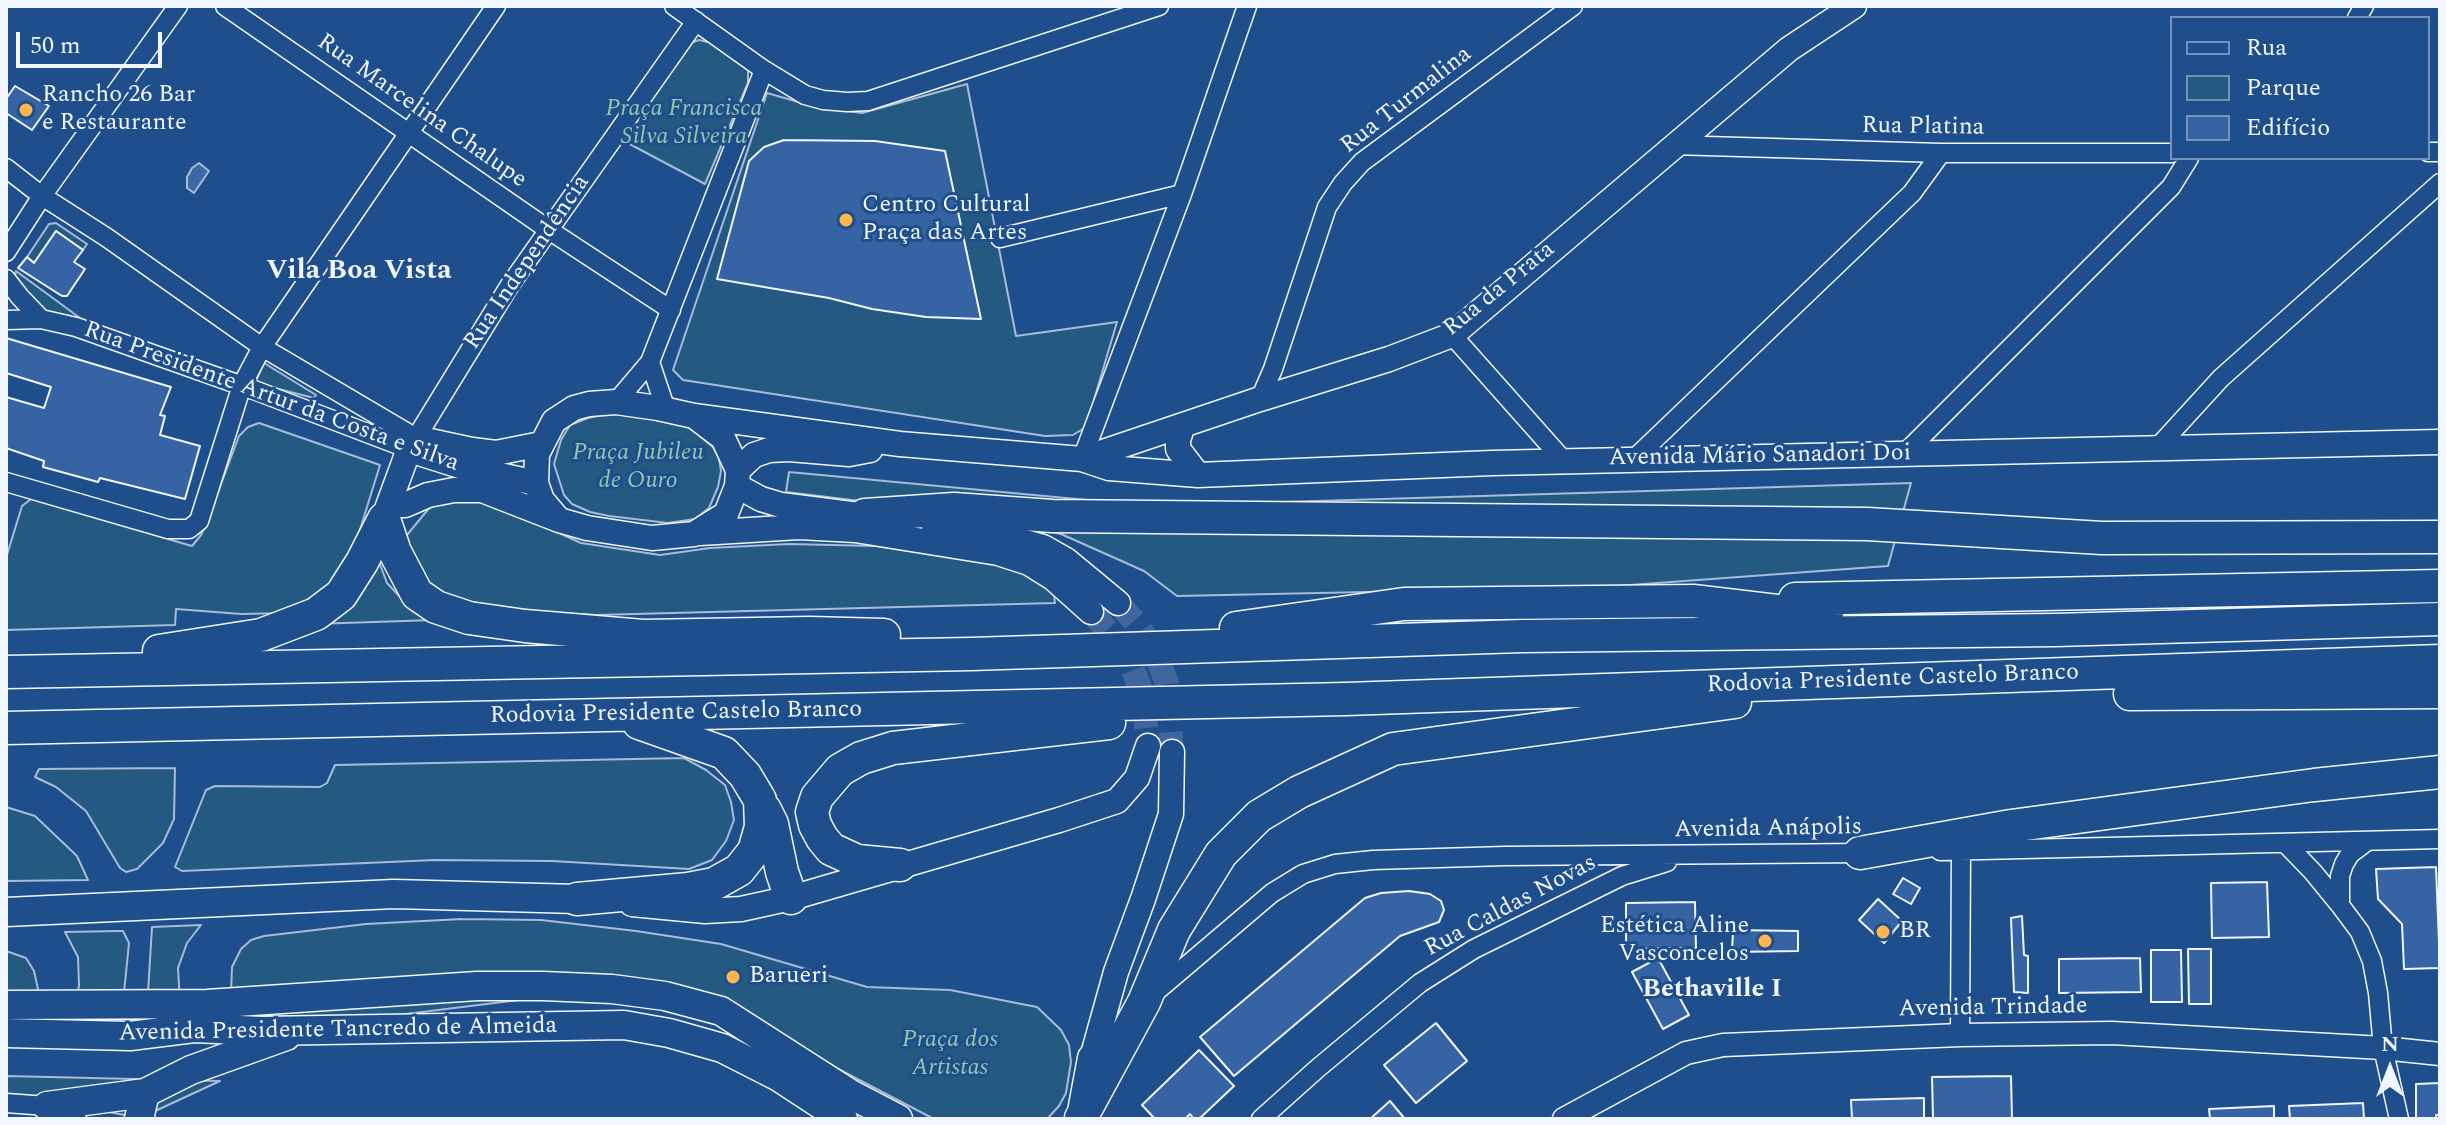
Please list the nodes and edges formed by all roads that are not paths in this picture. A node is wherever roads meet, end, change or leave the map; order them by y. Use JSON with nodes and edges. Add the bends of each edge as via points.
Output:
{"nodes":[{"id":1,"x":178,"y":6,"type":"edge"},
{"id":2,"x":225,"y":6,"type":"edge"},
{"id":3,"x":496,"y":6,"type":"edge"},
{"id":4,"x":674,"y":6,"type":"edge"},
{"id":5,"x":1247,"y":6,"type":"edge"},
{"id":6,"x":1573,"y":6,"type":"edge"},
{"id":7,"x":1854,"y":6,"type":"edge"},
{"id":8,"x":1149,"y":8,"type":"edge"},
{"id":9,"x":696,"y":21,"type":"junction"},
{"id":10,"x":764,"y":70,"type":"junction"},
{"id":11,"x":409,"y":133,"type":"junction"},
{"id":12,"x":1673,"y":145,"type":"junction"},
{"id":13,"x":1941,"y":153,"type":"junction"},
{"id":14,"x":2170,"y":153,"type":"edge"},
{"id":15,"x":2188,"y":160,"type":"edge"},
{"id":16,"x":6,"y":168,"type":"edge"},
{"id":17,"x":2440,"y":183,"type":"edge"},
{"id":18,"x":1182,"y":194,"type":"junction"},
{"id":19,"x":42,"y":196,"type":"junction"},
{"id":20,"x":549,"y":230,"type":"junction"},
{"id":21,"x":1000,"y":238,"type":"dead end"},
{"id":22,"x":6,"y":252,"type":"edge"},
{"id":23,"x":6,"y":279,"type":"edge"},
{"id":24,"x":671,"y":310,"type":"junction"},
{"id":25,"x":41,"y":319,"type":"junction"},
{"id":26,"x":6,"y":320,"type":"edge"},
{"id":27,"x":1452,"y":335,"type":"junction"},
{"id":28,"x":262,"y":347,"type":"junction"},
{"id":29,"x":650,"y":362,"type":"junction"},
{"id":30,"x":242,"y":385,"type":"junction"},
{"id":31,"x":1260,"y":399,"type":"junction"},
{"id":32,"x":616,"y":402,"type":"junction"},
{"id":33,"x":666,"y":410,"type":"junction"},
{"id":34,"x":694,"y":416,"type":"junction"},
{"id":35,"x":1183,"y":425,"type":"junction"},
{"id":36,"x":2440,"y":442,"type":"edge"},
{"id":37,"x":413,"y":443,"type":"junction"},
{"id":38,"x":541,"y":444,"type":"junction"},
{"id":39,"x":900,"y":444,"type":"junction"},
{"id":40,"x":2157,"y":448,"type":"junction"},
{"id":41,"x":1903,"y":455,"type":"junction"},
{"id":42,"x":1082,"y":459,"type":"junction"},
{"id":43,"x":1633,"y":460,"type":"junction"},
{"id":44,"x":1564,"y":461,"type":"junction"},
{"id":45,"x":1198,"y":475,"type":"junction"},
{"id":46,"x":737,"y":478,"type":"junction"},
{"id":47,"x":6,"y":482,"type":"edge"},
{"id":48,"x":536,"y":483,"type":"junction"},
{"id":49,"x":387,"y":512,"type":"junction"},
{"id":50,"x":865,"y":515,"type":"junction"},
{"id":51,"x":559,"y":520,"type":"junction"},
{"id":52,"x":694,"y":534,"type":"junction"},
{"id":53,"x":2440,"y":537,"type":"edge"},
{"id":54,"x":2440,"y":586,"type":"edge"},
{"id":55,"x":1693,"y":601,"type":"junction"},
{"id":56,"x":1118,"y":603,"type":"tunnel mouth"},
{"id":57,"x":1091,"y":612,"type":"tunnel mouth"},
{"id":58,"x":2440,"y":619,"type":"edge"},
{"id":59,"x":1962,"y":632,"type":"junction"},
{"id":60,"x":1079,"y":650,"type":"junction"},
{"id":61,"x":971,"y":654,"type":"junction"},
{"id":62,"x":2440,"y":661,"type":"edge"},
{"id":63,"x":98,"y":670,"type":"junction"},
{"id":64,"x":6,"y":672,"type":"edge"},
{"id":65,"x":1854,"y":681,"type":"junction"},
{"id":66,"x":2440,"y":692,"type":"edge"},
{"id":67,"x":1346,"y":699,"type":"junction"},
{"id":68,"x":1706,"y":707,"type":"junction"},
{"id":69,"x":617,"y":716,"type":"junction"},
{"id":70,"x":6,"y":728,"type":"edge"},
{"id":71,"x":1148,"y":746,"type":"tunnel mouth"},
{"id":72,"x":1172,"y":752,"type":"tunnel mouth"},
{"id":73,"x":2440,"y":772,"type":"edge"},
{"id":74,"x":760,"y":800,"type":"junction"},
{"id":75,"x":2440,"y":839,"type":"edge"},
{"id":76,"x":2366,"y":842,"type":"junction"},
{"id":77,"x":2285,"y":843,"type":"junction"},
{"id":78,"x":1961,"y":851,"type":"junction"},
{"id":79,"x":1860,"y":853,"type":"junction"},
{"id":80,"x":1688,"y":856,"type":"junction"},
{"id":81,"x":900,"y":865,"type":"junction"},
{"id":82,"x":791,"y":898,"type":"junction"},
{"id":83,"x":577,"y":899,"type":"junction"},
{"id":84,"x":2340,"y":905,"type":"junction"},
{"id":85,"x":6,"y":912,"type":"edge"},
{"id":86,"x":1144,"y":1002,"type":"junction"},
{"id":87,"x":6,"y":1005,"type":"edge"},
{"id":88,"x":298,"y":1031,"type":"junction"},
{"id":89,"x":6,"y":1033,"type":"edge"},
{"id":90,"x":1960,"y":1035,"type":"junction"},
{"id":91,"x":2383,"y":1048,"type":"junction"},
{"id":92,"x":2440,"y":1054,"type":"edge"},
{"id":93,"x":1092,"y":1058,"type":"joint"},
{"id":94,"x":6,"y":1103,"type":"edge"},
{"id":95,"x":47,"y":1106,"type":"junction"},
{"id":96,"x":142,"y":1106,"type":"edge"},
{"id":97,"x":77,"y":1119,"type":"edge"},
{"id":98,"x":843,"y":1119,"type":"edge"},
{"id":99,"x":898,"y":1119,"type":"edge"},
{"id":100,"x":1081,"y":1119,"type":"edge"},
{"id":101,"x":1261,"y":1119,"type":"edge"},
{"id":102,"x":1564,"y":1119,"type":"edge"},
{"id":103,"x":2399,"y":1119,"type":"edge"}],
"edges":[{"from":1,"to":19,"type":"street"},
{"from":2,"to":11,"type":"street","name":"Rua Marcelina Chalupe"},
{"from":3,"to":11,"type":"street"},
{"from":4,"to":9,"type":"street"},
{"from":5,"to":18,"type":"street"},
{"from":6,"to":31,"type":"street","name":"Rua Turmalina","via":[[1362,162],[1343,183],[1327,207]]},
{"from":7,"to":12,"type":"main road","name":"Rua da Prata","via":[[1789,49]]},
{"from":8,"to":10,"type":"street","via":[[868,101],[805,95]]},
{"from":9,"to":10,"type":"street"},
{"from":9,"to":20,"type":"street","name":"Rua Independência"},
{"from":10,"to":24,"type":"street"},
{"from":11,"to":20,"type":"street","name":"Rua Marcelina Chalupe"},
{"from":11,"to":28,"type":"street"},
{"from":12,"to":13,"type":"street","name":"Rua Platina"},
{"from":12,"to":27,"type":"main road","name":"Rua da Prata"},
{"from":13,"to":14,"type":"street","name":"Rua Platina"},
{"from":13,"to":43,"type":"street","via":[[1912,193]]},
{"from":15,"to":41,"type":"street","via":[[2171,187]]},
{"from":16,"to":19,"type":"street"},
{"from":17,"to":40,"type":"street","via":[[2221,378]]},
{"from":18,"to":21,"type":"street"},
{"from":18,"to":42,"type":"street"},
{"from":19,"to":22,"type":"street"},
{"from":19,"to":28,"type":"street"},
{"from":20,"to":24,"type":"street","name":"Rua Marcelina Chalupe"},
{"from":20,"to":37,"type":"street","name":"Rua Independência"},
{"from":23,"to":25,"type":"street"},
{"from":24,"to":29,"type":"street"},
{"from":25,"to":26,"type":"street","name":"Rua Presidente Artur da Costa e Silva"},
{"from":25,"to":30,"type":"street","name":"Rua Presidente Artur da Costa e Silva"},
{"from":27,"to":31,"type":"main road","name":"Rua da Prata"},
{"from":27,"to":44,"type":"street"},
{"from":28,"to":30,"type":"street"},
{"from":28,"to":37,"type":"street"},
{"from":29,"to":32,"type":"street"},
{"from":29,"to":33,"type":"street"},
{"from":30,"to":37,"type":"street","name":"Rua Presidente Artur da Costa e Silva"},
{"from":30,"to":47,"type":"street","via":[[206,504],[189,529],[168,529]]},
{"from":31,"to":35,"type":"main road","name":"Rua da Prata"},
{"from":32,"to":33,"type":"main road"},
{"from":32,"to":38,"type":"main road","via":[[574,408],[554,421]]},
{"from":33,"to":34,"type":"main road"},
{"from":34,"to":39,"type":"main road"},
{"from":34,"to":46,"type":"main road","via":[[723,438]]},
{"from":35,"to":42,"type":"main road","name":"Rua da Prata"},
{"from":35,"to":45,"type":"main road","via":[[1178,449]]},
{"from":36,"to":40,"type":"main road","name":"Avenida Mário Sanadori Doi"},
{"from":37,"to":38,"type":"main road","name":"Rua Presidente Artur da Costa e Silva","via":[[496,453]]},
{"from":37,"to":48,"type":"main road","name":"Rua Presidente Artur da Costa e Silva","via":[[463,467]]},
{"from":37,"to":49,"type":"main road","name":"Rua Independência"},
{"from":38,"to":48,"type":"main road"},
{"from":39,"to":42,"type":"main road"},
{"from":39,"to":46,"type":"main road","via":[[849,454],[769,450],[754,455]]},
{"from":40,"to":41,"type":"main road","name":"Avenida Mário Sanadori Doi"},
{"from":41,"to":43,"type":"main road","name":"Avenida Mário Sanadori Doi"},
{"from":42,"to":45,"type":"main road","name":"Avenida Mário Sanadori Doi","via":[[1109,468]]},
{"from":43,"to":44,"type":"main road","name":"Avenida Mário Sanadori Doi"},
{"from":44,"to":45,"type":"main road","name":"Avenida Mário Sanadori Doi"},
{"from":46,"to":50,"type":"main road","via":[[761,499],[781,505]]},
{"from":46,"to":52,"type":"main road","via":[[726,514]]},
{"from":48,"to":51,"type":"main road"},
{"from":49,"to":51,"type":"main road","via":[[428,495],[482,490]]},
{"from":49,"to":61,"type":"highway","via":[[395,552],[417,594],[469,618],[643,636],[920,637]]},
{"from":49,"to":63,"type":"highway","via":[[341,595],[316,614],[261,635],[125,654]]},
{"from":50,"to":53,"type":"highway","via":[[954,509],[1052,516],[1867,524],[2102,538]]},
{"from":50,"to":56,"type":"main road","via":[[1043,547]]},
{"from":51,"to":52,"type":"main road","via":[[652,538]]},
{"from":52,"to":57,"type":"main road","via":[[799,527],[855,530],[998,553],[1053,578]]},
{"from":54,"to":55,"type":"highway","name":"Rodovia Presidente Castelo Branco"},
{"from":55,"to":59,"type":"highway","name":"Rodovia Presidente Castelo Branco"},
{"from":55,"to":60,"type":"highway","name":"Rodovia Presidente Castelo Branco","via":[[1404,604]]},
{"from":58,"to":59,"type":"highway","name":"Rodovia Presidente Castelo Branco"},
{"from":59,"to":60,"type":"highway","name":"Rodovia Presidente Castelo Branco","via":[[1522,636]]},
{"from":60,"to":61,"type":"highway","name":"Rodovia Presidente Castelo Branco"},
{"from":61,"to":63,"type":"highway","name":"Rodovia Presidente Castelo Branco"},
{"from":62,"to":65,"type":"highway","name":"Rodovia Presidente Castelo Branco"},
{"from":63,"to":64,"type":"highway","name":"Rodovia Presidente Castelo Branco"},
{"from":65,"to":67,"type":"highway","name":"Rodovia Presidente Castelo Branco"},
{"from":65,"to":68,"type":"highway"},
{"from":66,"to":68,"type":"highway","name":"Rodovia Presidente Castelo Branco","via":[[2199,692]]},
{"from":67,"to":68,"type":"highway","name":"Rodovia Presidente Castelo Branco"},
{"from":67,"to":69,"type":"highway","name":"Rodovia Presidente Castelo Branco"},
{"from":67,"to":81,"type":"highway","via":[[906,747],[861,758],[840,770],[817,797],[815,825],[831,849],[857,861]]},
{"from":68,"to":86,"type":"highway","via":[[1393,749],[1299,792],[1259,816],[1221,854],[1174,930]]},
{"from":69,"to":70,"type":"highway","name":"Rodovia Presidente Castelo Branco"},
{"from":69,"to":74,"type":"highway","via":[[724,753]]},
{"from":71,"to":81,"type":"main road","via":[[1137,778],[1117,801]]},
{"from":72,"to":93,"type":"main road","via":[[1171,814]]},
{"from":73,"to":79,"type":"highway","via":[[2011,826]]},
{"from":74,"to":82,"type":"highway","via":[[772,824]]},
{"from":74,"to":83,"type":"highway","via":[[761,827],[754,851],[739,870],[714,884]]},
{"from":75,"to":76,"type":"street","name":"Avenida Anápolis"},
{"from":76,"to":77,"type":"street","name":"Avenida Anápolis"},
{"from":76,"to":84,"type":"street","via":[[2344,864]]},
{"from":77,"to":78,"type":"street","name":"Avenida Anápolis"},
{"from":77,"to":84,"type":"street"},
{"from":78,"to":79,"type":"street","name":"Avenida Anápolis"},
{"from":78,"to":90,"type":"street"},
{"from":79,"to":80,"type":"street","name":"Avenida Anápolis"},
{"from":80,"to":86,"type":"street","name":"Avenida Anápolis","via":[[1505,856],[1335,864],[1303,874],[1272,893]]},
{"from":80,"to":101,"type":"street","name":"Rua Caldas Novas","via":[[1622,876],[1474,949],[1420,983]]},
{"from":81,"to":82,"type":"main road"},
{"from":82,"to":83,"type":"main road","via":[[705,911]]},
{"from":83,"to":85,"type":"main road","via":[[394,894]]},
{"from":84,"to":91,"type":"street","via":[[2372,961]]},
{"from":86,"to":100,"type":"highway"},
{"from":87,"to":99,"type":"main road","via":[[207,1004],[477,986],[665,996],[721,1011]]},
{"from":88,"to":89,"type":"main road","name":"Avenida Presidente Tancredo de Almeida"},
{"from":88,"to":96,"type":"main road","via":[[191,1070]]},
{"from":88,"to":98,"type":"main road","name":"Avenida Presidente Tancredo de Almeida","via":[[624,1025],[722,1048]]},
{"from":90,"to":91,"type":"street","name":"Avenida Trindade","via":[[2112,1033]]},
{"from":90,"to":102,"type":"street","name":"Avenida Trindade","via":[[1723,1045],[1686,1053]]},
{"from":91,"to":92,"type":"street","name":"Avenida Trindade"},
{"from":91,"to":103,"type":"street"},
{"from":93,"to":100,"type":"main road"},
{"from":94,"to":95,"type":"street"},
{"from":95,"to":96,"type":"main road"},
{"from":95,"to":97,"type":"street"}]}
